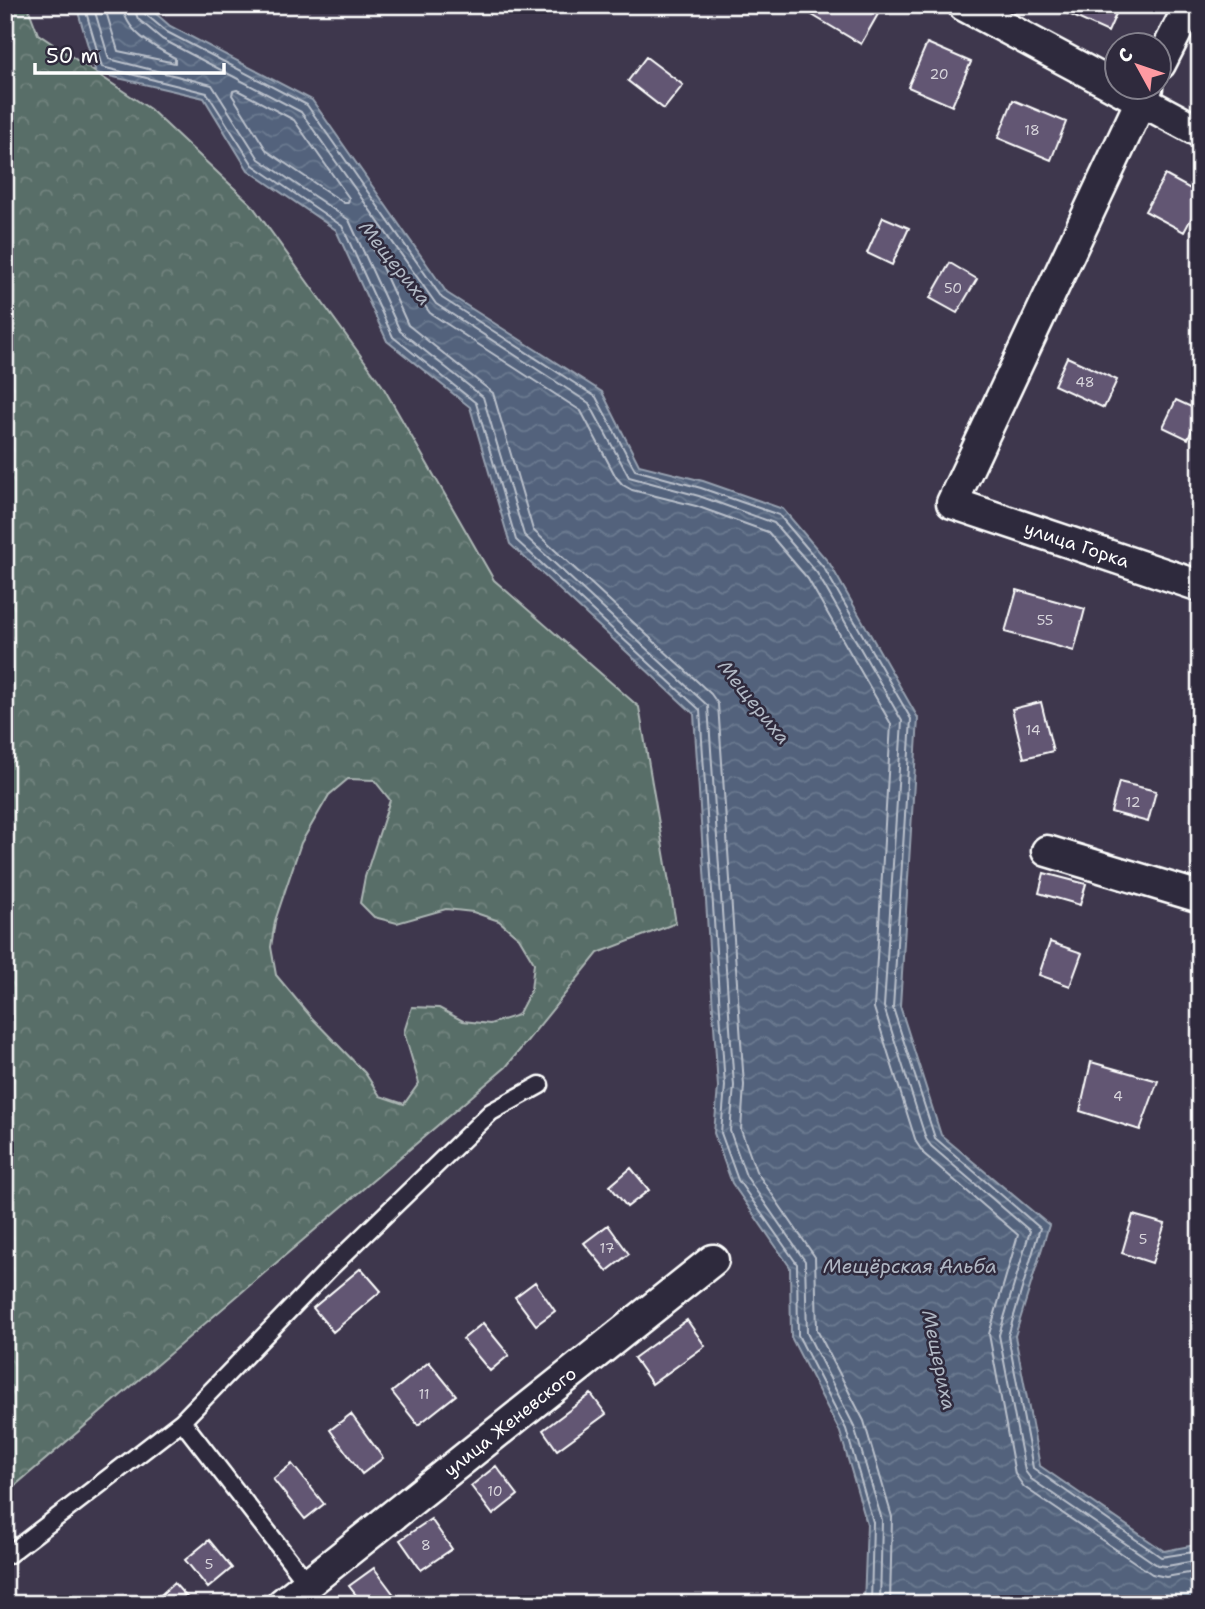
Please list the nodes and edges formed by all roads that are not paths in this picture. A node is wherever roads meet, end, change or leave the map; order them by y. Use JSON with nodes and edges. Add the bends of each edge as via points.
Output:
{"nodes":[{"id":1,"x":963,"y":5,"type":"edge"},
{"id":2,"x":1190,"y":5,"type":"edge"},
{"id":3,"x":1174,"y":36,"type":"edge"},
{"id":4,"x":1104,"y":74,"type":"edge"},
{"id":5,"x":1140,"y":102,"type":"edge"},
{"id":6,"x":1156,"y":102,"type":"edge"},
{"id":7,"x":1200,"y":132,"type":"edge"},
{"id":8,"x":1200,"y":586,"type":"edge"},
{"id":9,"x":1047,"y":851,"type":"dead end"},
{"id":10,"x":1200,"y":897,"type":"edge"},
{"id":11,"x":540,"y":1085,"type":"dead end"},
{"id":12,"x":713,"y":1261,"type":"dead end"},
{"id":13,"x":182,"y":1421,"type":"junction"},
{"id":14,"x":8,"y":1555,"type":"dead end"},
{"id":15,"x":316,"y":1594,"type":"edge"},
{"id":16,"x":282,"y":1604,"type":"edge"}],
"edges":[{"from":1,"to":4,"type":"street"},
{"from":2,"to":3,"type":"street"},
{"from":5,"to":8,"type":"street","name":"улица Горка","via":[[952,503]]},
{"from":6,"to":7,"type":"street"},
{"from":9,"to":10,"type":"street"},
{"from":11,"to":13,"type":"lane","via":[[491,1112],[330,1268]]},
{"from":12,"to":15,"type":"street","name":"улица Женевского"},
{"from":13,"to":14,"type":"lane"},
{"from":13,"to":15,"type":"lane"},
{"from":15,"to":16,"type":"street","name":"улица Женевского"}]}
